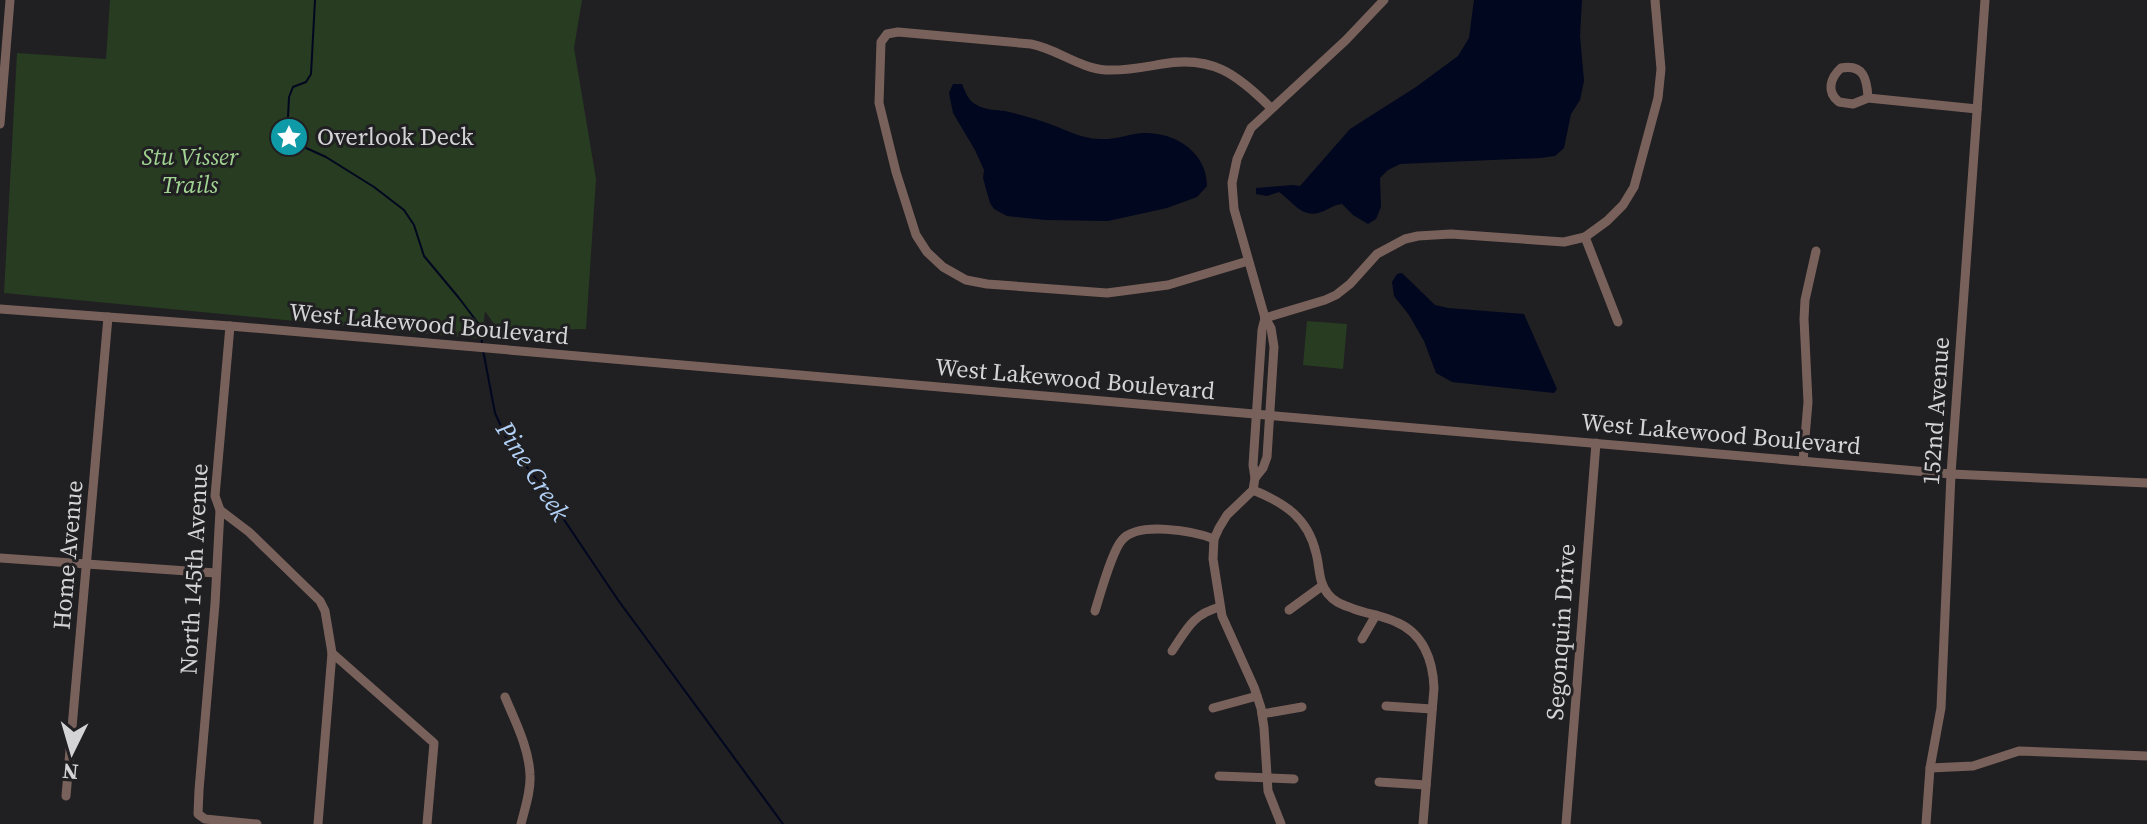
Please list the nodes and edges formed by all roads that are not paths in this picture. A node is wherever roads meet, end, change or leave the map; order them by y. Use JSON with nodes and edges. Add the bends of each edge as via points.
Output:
{"nodes":[{"id":1,"x":10,"y":0,"type":"edge"},
{"id":2,"x":1384,"y":0,"type":"edge"},
{"id":3,"x":1655,"y":0,"type":"edge"},
{"id":4,"x":1985,"y":0,"type":"edge"},
{"id":5,"x":1868,"y":98,"type":"junction"},
{"id":6,"x":1271,"y":108,"type":"junction"},
{"id":7,"x":1977,"y":109,"type":"junction"},
{"id":8,"x":0,"y":124,"type":"edge"},
{"id":9,"x":1585,"y":237,"type":"junction"},
{"id":10,"x":1816,"y":251,"type":"dead end"},
{"id":11,"x":1248,"y":261,"type":"junction"},
{"id":12,"x":0,"y":309,"type":"edge"},
{"id":13,"x":108,"y":317,"type":"junction"},
{"id":14,"x":1265,"y":318,"type":"junction"},
{"id":15,"x":1618,"y":322,"type":"dead end"},
{"id":16,"x":230,"y":326,"type":"junction"},
{"id":17,"x":1257,"y":414,"type":"junction"},
{"id":18,"x":1270,"y":415,"type":"junction"},
{"id":19,"x":1596,"y":443,"type":"junction"},
{"id":20,"x":1803,"y":461,"type":"junction"},
{"id":21,"x":1951,"y":474,"type":"junction"},
{"id":22,"x":1255,"y":478,"type":"junction"},
{"id":23,"x":2147,"y":483,"type":"edge"},
{"id":24,"x":1253,"y":490,"type":"junction"},
{"id":25,"x":220,"y":510,"type":"junction"},
{"id":26,"x":1214,"y":539,"type":"junction"},
{"id":27,"x":0,"y":558,"type":"edge"},
{"id":28,"x":87,"y":565,"type":"junction"},
{"id":29,"x":216,"y":573,"type":"junction"},
{"id":30,"x":1322,"y":586,"type":"junction"},
{"id":31,"x":1220,"y":607,"type":"junction"},
{"id":32,"x":1289,"y":610,"type":"dead end"},
{"id":33,"x":1095,"y":611,"type":"dead end"},
{"id":34,"x":1376,"y":615,"type":"junction"},
{"id":35,"x":1362,"y":639,"type":"dead end"},
{"id":36,"x":1172,"y":651,"type":"dead end"},
{"id":37,"x":332,"y":653,"type":"junction"},
{"id":38,"x":1257,"y":696,"type":"junction"},
{"id":39,"x":505,"y":697,"type":"dead end"},
{"id":40,"x":1386,"y":706,"type":"dead end"},
{"id":41,"x":1302,"y":707,"type":"dead end"},
{"id":42,"x":1213,"y":708,"type":"dead end"},
{"id":43,"x":1432,"y":709,"type":"junction"},
{"id":44,"x":1262,"y":714,"type":"junction"},
{"id":45,"x":2147,"y":756,"type":"edge"},
{"id":46,"x":1930,"y":768,"type":"junction"},
{"id":47,"x":1219,"y":776,"type":"dead end"},
{"id":48,"x":1266,"y":777,"type":"junction"},
{"id":49,"x":1294,"y":779,"type":"dead end"},
{"id":50,"x":1379,"y":782,"type":"dead end"},
{"id":51,"x":1426,"y":785,"type":"junction"},
{"id":52,"x":66,"y":796,"type":"dead end"},
{"id":53,"x":257,"y":824,"type":"edge"},
{"id":54,"x":318,"y":824,"type":"edge"},
{"id":55,"x":427,"y":824,"type":"edge"},
{"id":56,"x":521,"y":824,"type":"edge"},
{"id":57,"x":1281,"y":824,"type":"edge"},
{"id":58,"x":1423,"y":824,"type":"edge"},
{"id":59,"x":1566,"y":824,"type":"edge"},
{"id":60,"x":1926,"y":824,"type":"edge"}],
"edges":[{"from":1,"to":8,"type":"street"},
{"from":2,"to":6,"type":"street"},
{"from":3,"to":9,"type":"street","via":[[1661,69],[1640,168],[1623,205]]},
{"from":4,"to":7,"type":"street","name":"152nd Avenue"},
{"from":5,"to":5,"type":"street","via":[[1859,70],[1841,68],[1834,76],[1830,85],[1839,102]]},
{"from":5,"to":7,"type":"street"},
{"from":6,"to":11,"type":"street","via":[[1251,128],[1232,183]]},
{"from":6,"to":11,"type":"street","via":[[1235,76],[1200,62],[1106,70],[1031,44],[895,32],[885,36],[881,47],[878,92],[883,124],[908,216],[927,252],[943,267],[987,284],[1107,293],[1168,285]]},
{"from":7,"to":21,"type":"street","name":"152nd Avenue"},
{"from":9,"to":14,"type":"street","via":[[1564,242],[1451,234],[1405,239],[1377,254],[1336,295]]},
{"from":9,"to":15,"type":"street"},
{"from":10,"to":20,"type":"street","via":[[1805,300],[1808,402]]},
{"from":11,"to":14,"type":"street"},
{"from":12,"to":13,"type":"street","name":"West Lakewood Boulevard"},
{"from":13,"to":16,"type":"street","name":"West Lakewood Boulevard"},
{"from":13,"to":28,"type":"street","name":"Home Avenue"},
{"from":14,"to":17,"type":"street"},
{"from":14,"to":18,"type":"street","via":[[1274,347]]},
{"from":16,"to":17,"type":"street","name":"West Lakewood Boulevard"},
{"from":16,"to":25,"type":"street","name":"North 145th Avenue","via":[[215,496]]},
{"from":17,"to":18,"type":"street","name":"West Lakewood Boulevard"},
{"from":17,"to":22,"type":"street"},
{"from":18,"to":19,"type":"street","name":"West Lakewood Boulevard"},
{"from":18,"to":22,"type":"street","via":[[1267,457]]},
{"from":19,"to":20,"type":"street","name":"West Lakewood Boulevard"},
{"from":19,"to":59,"type":"street","name":"Segonquin Drive"},
{"from":20,"to":21,"type":"street","name":"West Lakewood Boulevard"},
{"from":21,"to":23,"type":"street","name":"West Lakewood Boulevard"},
{"from":21,"to":46,"type":"street","name":"152nd Avenue","via":[[1941,708]]},
{"from":22,"to":24,"type":"street"},
{"from":24,"to":26,"type":"street","via":[[1227,515]]},
{"from":24,"to":30,"type":"street","via":[[1305,523]]},
{"from":25,"to":29,"type":"street","name":"North 145th Avenue"},
{"from":25,"to":37,"type":"street","via":[[320,601]]},
{"from":26,"to":31,"type":"street"},
{"from":26,"to":33,"type":"street","via":[[1179,530],[1129,534],[1119,543]]},
{"from":27,"to":28,"type":"street"},
{"from":28,"to":29,"type":"street"},
{"from":28,"to":52,"type":"street","name":"Home Avenue"},
{"from":29,"to":53,"type":"street","name":"North 145th Avenue","via":[[198,814]]},
{"from":30,"to":32,"type":"street"},
{"from":30,"to":34,"type":"street","via":[[1334,601]]},
{"from":31,"to":36,"type":"street","via":[[1194,619]]},
{"from":31,"to":38,"type":"street"},
{"from":34,"to":35,"type":"street"},
{"from":34,"to":43,"type":"street","via":[[1408,628],[1426,648],[1434,674]]},
{"from":37,"to":54,"type":"street"},
{"from":37,"to":55,"type":"street","via":[[434,743]]},
{"from":38,"to":42,"type":"street"},
{"from":38,"to":44,"type":"street"},
{"from":39,"to":56,"type":"street","via":[[530,774]]},
{"from":40,"to":43,"type":"street"},
{"from":41,"to":44,"type":"street"},
{"from":43,"to":51,"type":"street"},
{"from":44,"to":48,"type":"street"},
{"from":45,"to":46,"type":"street","via":[[2019,751],[1973,766]]},
{"from":46,"to":60,"type":"street","name":"152nd Avenue"},
{"from":47,"to":48,"type":"street"},
{"from":48,"to":49,"type":"street"},
{"from":48,"to":57,"type":"street"},
{"from":50,"to":51,"type":"street"},
{"from":51,"to":58,"type":"street"}]}
